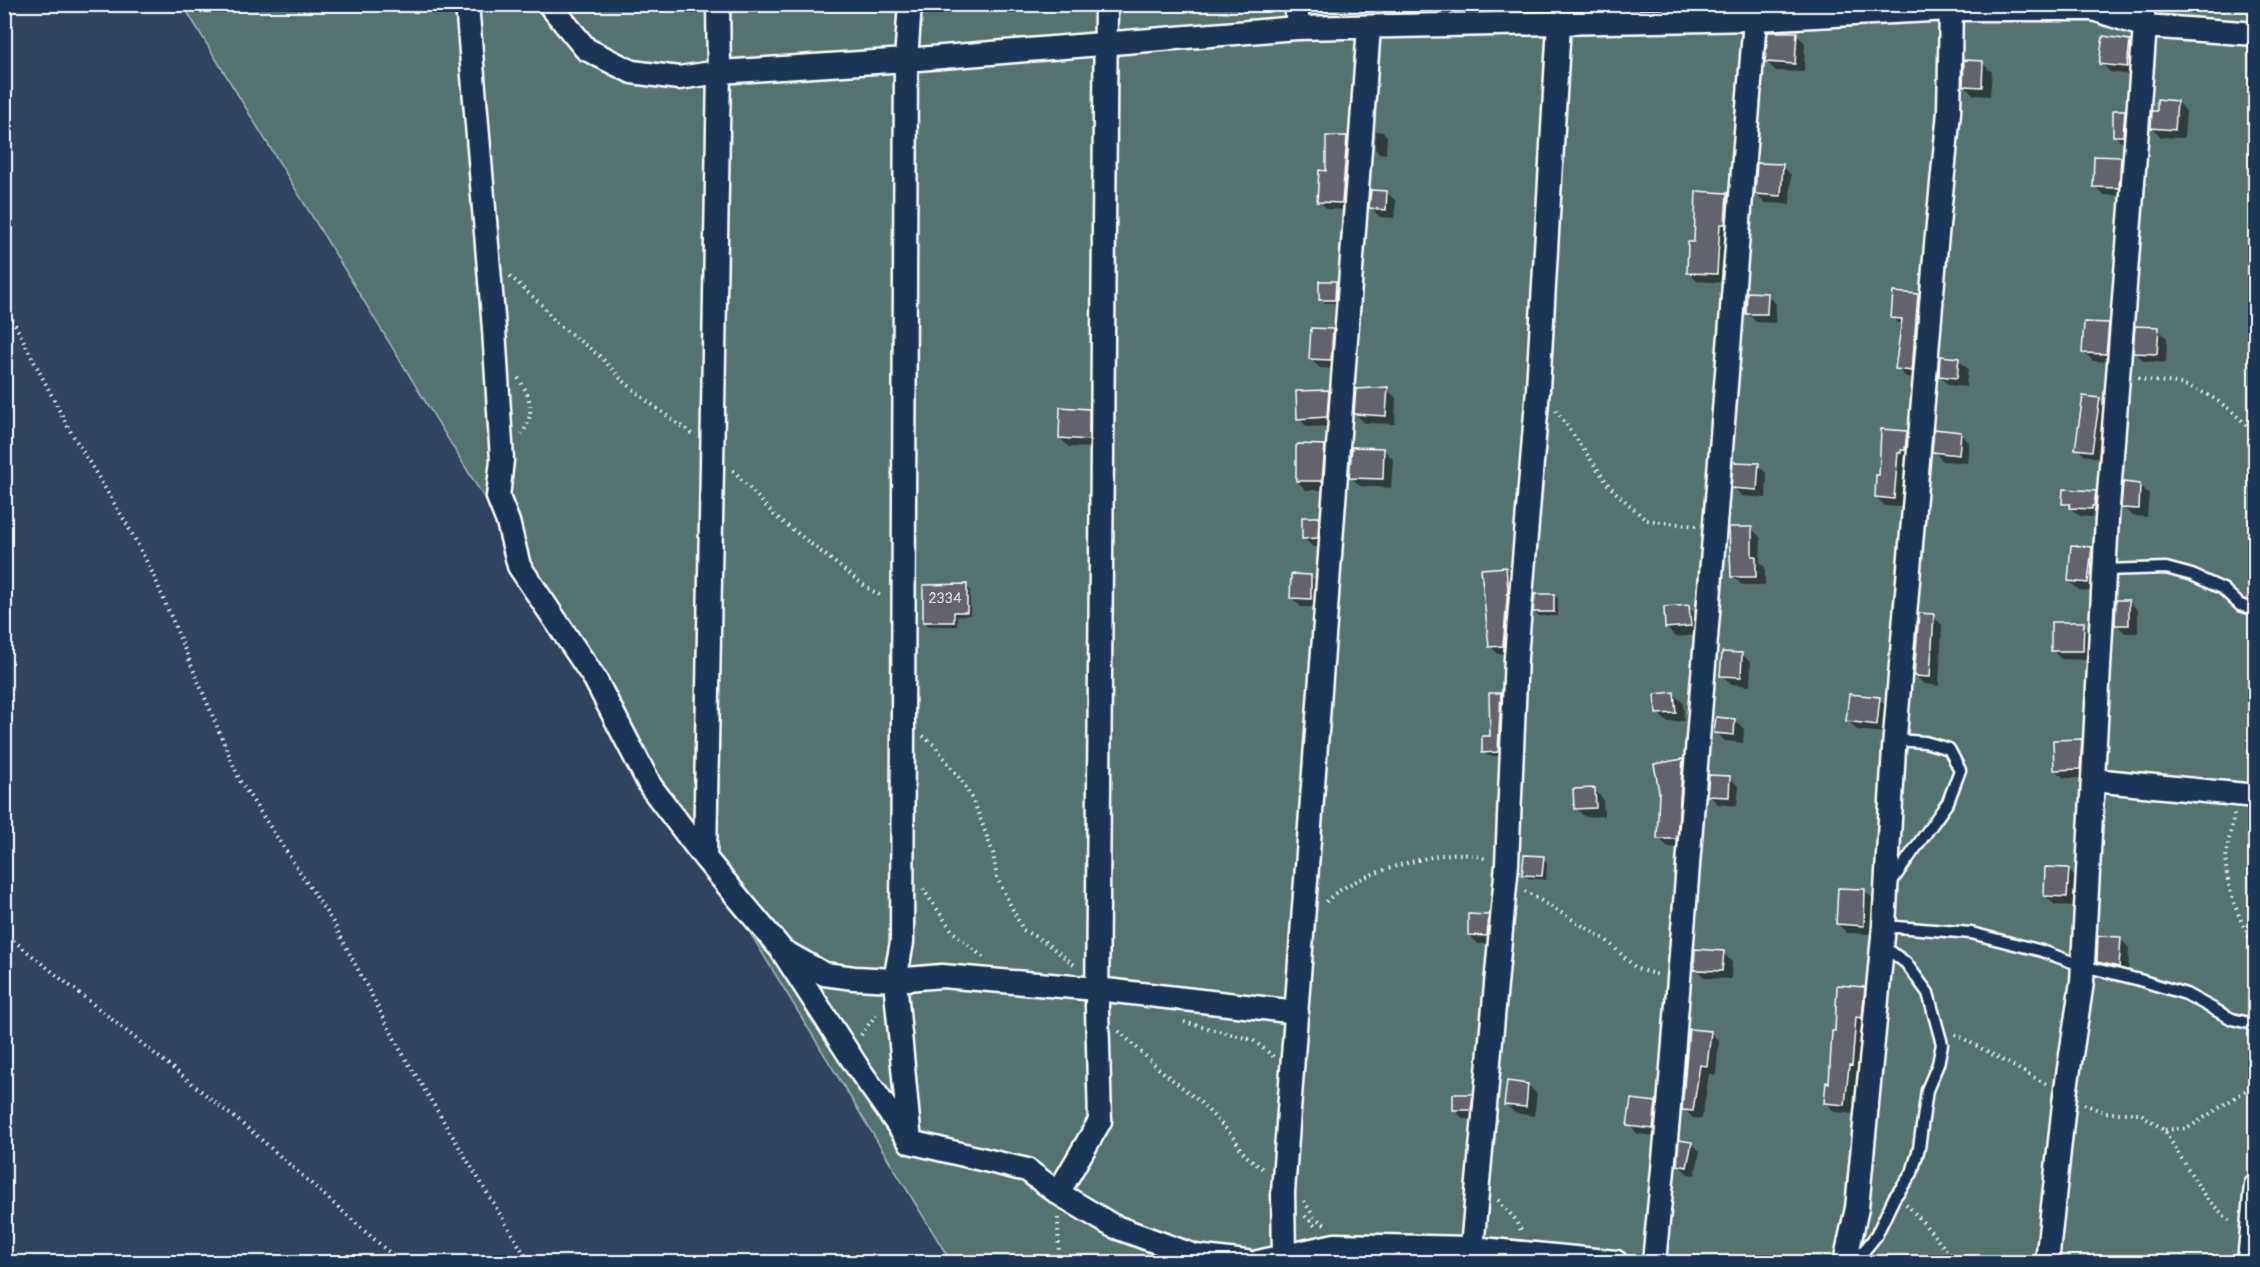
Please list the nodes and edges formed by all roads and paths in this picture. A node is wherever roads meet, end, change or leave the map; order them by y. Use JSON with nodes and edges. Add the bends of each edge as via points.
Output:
{"nodes":[{"id":1,"x":466,"y":4,"type":"edge"},
{"id":2,"x":549,"y":4,"type":"edge"},
{"id":3,"x":718,"y":4,"type":"edge"},
{"id":4,"x":910,"y":4,"type":"edge"},
{"id":5,"x":1106,"y":4,"type":"edge"},
{"id":6,"x":1297,"y":4,"type":"edge"},
{"id":7,"x":2093,"y":7,"type":"edge"},
{"id":8,"x":1889,"y":8,"type":"edge"},
{"id":9,"x":1951,"y":9,"type":"junction"},
{"id":10,"x":1692,"y":12,"type":"edge"},
{"id":11,"x":1485,"y":14,"type":"edge"},
{"id":12,"x":2143,"y":15,"type":"edge"},
{"id":13,"x":1755,"y":19,"type":"junction"},
{"id":14,"x":1559,"y":24,"type":"junction"},
{"id":15,"x":1369,"y":27,"type":"junction"},
{"id":16,"x":1296,"y":28,"type":"junction"},
{"id":17,"x":2256,"y":34,"type":"edge"},
{"id":18,"x":1106,"y":44,"type":"junction"},
{"id":19,"x":906,"y":60,"type":"junction"},
{"id":20,"x":719,"y":72,"type":"junction"},
{"id":21,"x":4,"y":303,"type":"edge"},
{"id":22,"x":2120,"y":365,"type":"junction"},
{"id":23,"x":1538,"y":389,"type":"junction"},
{"id":24,"x":2256,"y":434,"type":"edge"},
{"id":25,"x":1715,"y":528,"type":"junction"},
{"id":26,"x":2105,"y":570,"type":"junction"},
{"id":27,"x":2256,"y":610,"type":"edge"},
{"id":28,"x":903,"y":721,"type":"junction"},
{"id":29,"x":1895,"y":740,"type":"junction"},
{"id":30,"x":2093,"y":780,"type":"junction"},
{"id":31,"x":2246,"y":795,"type":"edge"},
{"id":32,"x":705,"y":858,"type":"junction"},
{"id":33,"x":1506,"y":874,"type":"junction"},
{"id":34,"x":922,"y":888,"type":"dead end"},
{"id":35,"x":1886,"y":889,"type":"junction"},
{"id":36,"x":1324,"y":904,"type":"dead end"},
{"id":37,"x":4,"y":933,"type":"edge"},
{"id":38,"x":1883,"y":936,"type":"junction"},
{"id":39,"x":2256,"y":948,"type":"edge"},
{"id":40,"x":781,"y":949,"type":"junction"},
{"id":41,"x":987,"y":961,"type":"dead end"},
{"id":42,"x":2083,"y":966,"type":"junction"},
{"id":43,"x":895,"y":980,"type":"junction"},
{"id":44,"x":1680,"y":980,"type":"junction"},
{"id":45,"x":1097,"y":999,"type":"junction"},
{"id":46,"x":880,"y":1009,"type":"dead end"},
{"id":47,"x":1297,"y":1012,"type":"junction"},
{"id":48,"x":2256,"y":1020,"type":"edge"},
{"id":49,"x":1179,"y":1021,"type":"dead end"},
{"id":50,"x":1936,"y":1023,"type":"junction"},
{"id":51,"x":848,"y":1053,"type":"junction"},
{"id":52,"x":2256,"y":1084,"type":"edge"},
{"id":53,"x":1291,"y":1088,"type":"junction"},
{"id":54,"x":2065,"y":1095,"type":"junction"},
{"id":55,"x":2164,"y":1130,"type":"junction"},
{"id":56,"x":910,"y":1142,"type":"junction"},
{"id":57,"x":1479,"y":1175,"type":"junction"},
{"id":58,"x":2256,"y":1185,"type":"edge"},
{"id":59,"x":1058,"y":1193,"type":"junction"},
{"id":60,"x":1292,"y":1194,"type":"junction"},
{"id":61,"x":1894,"y":1198,"type":"junction"},
{"id":62,"x":1331,"y":1228,"type":"dead end"},
{"id":63,"x":1472,"y":1248,"type":"junction"},
{"id":64,"x":2250,"y":1251,"type":"edge"},
{"id":65,"x":1537,"y":1254,"type":"junction"},
{"id":66,"x":1282,"y":1260,"type":"edge"},
{"id":67,"x":400,"y":1263,"type":"edge"},
{"id":68,"x":529,"y":1263,"type":"edge"},
{"id":69,"x":1059,"y":1263,"type":"edge"},
{"id":70,"x":1246,"y":1263,"type":"edge"},
{"id":71,"x":1258,"y":1263,"type":"edge"},
{"id":72,"x":1616,"y":1263,"type":"edge"},
{"id":73,"x":1654,"y":1263,"type":"edge"},
{"id":74,"x":1845,"y":1263,"type":"edge"},
{"id":75,"x":1855,"y":1263,"type":"edge"},
{"id":76,"x":1956,"y":1263,"type":"edge"},
{"id":77,"x":2047,"y":1263,"type":"edge"}],
"edges":[{"from":1,"to":32,"type":"street","via":[[494,329],[502,460],[498,496],[519,566],[595,679],[651,787]]},
{"from":2,"to":20,"type":"street","via":[[586,49],[632,72],[679,78]]},
{"from":3,"to":20,"type":"street"},
{"from":4,"to":19,"type":"street"},
{"from":5,"to":18,"type":"street"},
{"from":6,"to":16,"type":"street"},
{"from":7,"to":9,"type":"street"},
{"from":7,"to":12,"type":"street"},
{"from":8,"to":9,"type":"street"},
{"from":8,"to":13,"type":"street"},
{"from":9,"to":29,"type":"street","via":[[1949,112]]},
{"from":10,"to":13,"type":"street"},
{"from":10,"to":14,"type":"street"},
{"from":11,"to":14,"type":"street"},
{"from":11,"to":15,"type":"street"},
{"from":12,"to":17,"type":"street"},
{"from":12,"to":22,"type":"street"},
{"from":13,"to":25,"type":"street"},
{"from":14,"to":23,"type":"street"},
{"from":15,"to":16,"type":"street"},
{"from":15,"to":47,"type":"street"},
{"from":16,"to":18,"type":"street"},
{"from":18,"to":19,"type":"street"},
{"from":18,"to":45,"type":"street"},
{"from":19,"to":20,"type":"street"},
{"from":19,"to":28,"type":"street"},
{"from":20,"to":32,"type":"street"},
{"from":21,"to":68,"type":"path","via":[[69,429],[153,574],[240,781],[334,924],[401,1051]]},
{"from":22,"to":24,"type":"path","via":[[2141,379],[2175,383],[2212,398]]},
{"from":22,"to":26,"type":"street"},
{"from":23,"to":25,"type":"path","via":[[1561,415],[1610,487],[1646,520]]},
{"from":23,"to":33,"type":"street","via":[[1516,657]]},
{"from":25,"to":44,"type":"street"},
{"from":26,"to":27,"type":"lane","via":[[2166,568],[2223,589],[2240,605]]},
{"from":26,"to":30,"type":"street"},
{"from":28,"to":43,"type":"street","via":[[902,942]]},
{"from":28,"to":45,"type":"path","via":[[934,745],[964,784],[993,853],[997,878],[1023,930],[1072,962]]},
{"from":29,"to":35,"type":"street"},
{"from":29,"to":35,"type":"lane","via":[[1925,742],[1948,749],[1960,770],[1948,802]]},
{"from":30,"to":31,"type":"street"},
{"from":30,"to":42,"type":"street"},
{"from":31,"to":39,"type":"path","via":[[2226,866],[2247,936]]},
{"from":32,"to":40,"type":"street"},
{"from":33,"to":36,"type":"path","via":[[1485,858],[1451,854],[1363,877],[1331,895]]},
{"from":33,"to":44,"type":"path","via":[[1527,893],[1606,940],[1637,969]]},
{"from":33,"to":57,"type":"street"},
{"from":34,"to":41,"type":"path","via":[[953,932]]},
{"from":35,"to":38,"type":"street"},
{"from":37,"to":67,"type":"path","via":[[256,1135]]},
{"from":38,"to":42,"type":"lane","via":[[1971,933]]},
{"from":38,"to":50,"type":"lane","via":[[1928,993]]},
{"from":38,"to":74,"type":"street","via":[[1857,1208]]},
{"from":40,"to":43,"type":"street","via":[[824,974]]},
{"from":40,"to":51,"type":"street"},
{"from":42,"to":48,"type":"lane","via":[[2186,994],[2232,1019],[2249,1023]]},
{"from":42,"to":54,"type":"street"},
{"from":43,"to":45,"type":"street","via":[[942,976]]},
{"from":43,"to":56,"type":"street"},
{"from":44,"to":73,"type":"street"},
{"from":45,"to":47,"type":"street"},
{"from":45,"to":59,"type":"street","via":[[1100,1121]]},
{"from":45,"to":60,"type":"path","via":[[1135,1048],[1198,1101],[1232,1135],[1245,1155]]},
{"from":46,"to":51,"type":"path"},
{"from":47,"to":53,"type":"street"},
{"from":49,"to":53,"type":"path","via":[[1253,1040],[1280,1062]]},
{"from":50,"to":54,"type":"path"},
{"from":50,"to":61,"type":"lane","via":[[1942,1044],[1927,1090],[1919,1148],[1912,1173]]},
{"from":51,"to":56,"type":"street"},
{"from":52,"to":55,"type":"path","via":[[2188,1128]]},
{"from":53,"to":60,"type":"street"},
{"from":54,"to":55,"type":"path","via":[[2106,1113],[2140,1113]]},
{"from":54,"to":77,"type":"street"},
{"from":55,"to":64,"type":"path","via":[[2206,1198]]},
{"from":56,"to":59,"type":"street","via":[[1028,1170]]},
{"from":57,"to":63,"type":"street"},
{"from":57,"to":65,"type":"path"},
{"from":58,"to":64,"type":"street"},
{"from":59,"to":69,"type":"path"},
{"from":59,"to":70,"type":"street","via":[[1113,1226],[1195,1256]]},
{"from":60,"to":62,"type":"path"},
{"from":60,"to":66,"type":"street"},
{"from":61,"to":75,"type":"lane","via":[[1876,1236]]},
{"from":61,"to":76,"type":"path","via":[[1905,1203],[1928,1226]]},
{"from":63,"to":65,"type":"street"},
{"from":63,"to":66,"type":"street","via":[[1335,1245]]},
{"from":65,"to":72,"type":"street"},
{"from":66,"to":71,"type":"street"}]}
